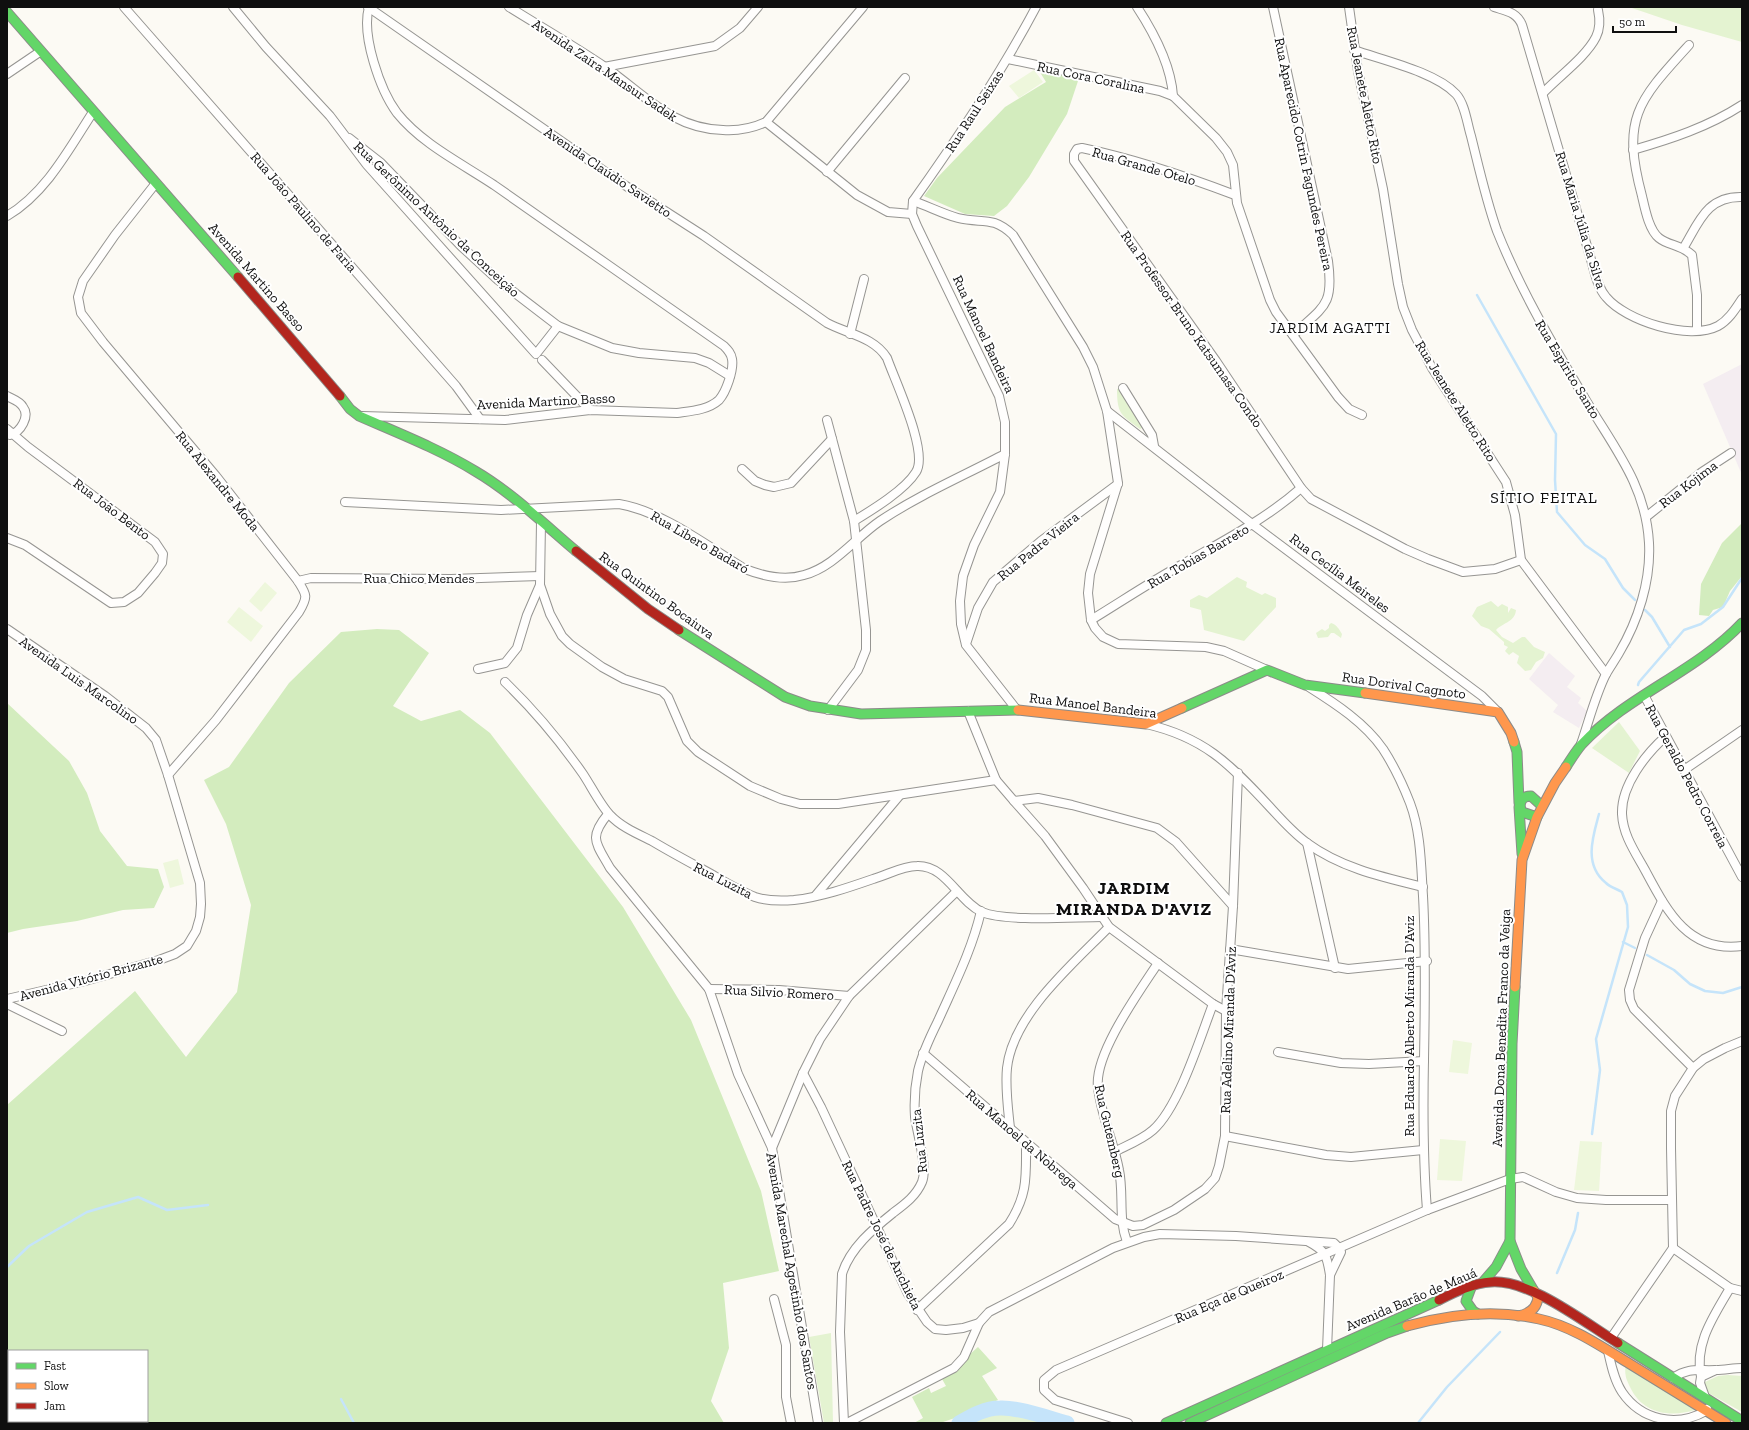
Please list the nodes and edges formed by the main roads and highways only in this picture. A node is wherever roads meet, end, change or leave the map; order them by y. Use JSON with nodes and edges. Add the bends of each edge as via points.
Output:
{"nodes":[{"id":1,"x":7,"y":12,"type":"edge"},
{"id":2,"x":359,"y":416,"type":"joint"},
{"id":3,"x":1742,"y":623,"type":"edge"},
{"id":4,"x":1305,"y":684,"type":"joint"},
{"id":5,"x":968,"y":711,"type":"joint"},
{"id":6,"x":1498,"y":712,"type":"joint"},
{"id":7,"x":1146,"y":724,"type":"joint"},
{"id":8,"x":1519,"y":780,"type":"junction"},
{"id":9,"x":1528,"y":796,"type":"junction"},
{"id":10,"x":1519,"y":805,"type":"junction"},
{"id":11,"x":1542,"y":806,"type":"junction"},
{"id":12,"x":1537,"y":817,"type":"junction"},
{"id":13,"x":1522,"y":860,"type":"junction"},
{"id":14,"x":1510,"y":1242,"type":"junction"},
{"id":15,"x":1483,"y":1282,"type":"junction"},
{"id":16,"x":1472,"y":1285,"type":"junction"},
{"id":17,"x":1534,"y":1291,"type":"junction"},
{"id":18,"x":1478,"y":1314,"type":"junction"},
{"id":19,"x":1518,"y":1316,"type":"junction"},
{"id":20,"x":1742,"y":1421,"type":"edge"},
{"id":21,"x":1166,"y":1423,"type":"edge"},
{"id":22,"x":1190,"y":1423,"type":"edge"},
{"id":23,"x":1726,"y":1423,"type":"edge"}],
"edges":[{"from":1,"to":2,"type":"main road","name":"Avenida Martino Basso","via":[[289,335],[342,400]]},
{"from":2,"to":5,"type":"main road","name":"Rua Quintino Bocaiuva","via":[[430,447],[476,471],[528,510],[648,609],[785,697],[828,710],[875,714]]},
{"from":3,"to":11,"type":"main road","via":[[1725,641],[1607,721],[1580,745]]},
{"from":4,"to":6,"type":"main road","name":"Rua Dorival Cagnoto"},
{"from":4,"to":7,"type":"main road","name":"Rua Eduardo Alberto Miranda D'Aviz","via":[[1268,670]]},
{"from":5,"to":7,"type":"main road","name":"Rua Manoel Bandeira","via":[[1017,710]]},
{"from":6,"to":8,"type":"main road","name":"Rua Cecília Meireles","via":[[1511,733],[1517,752]]},
{"from":8,"to":9,"type":"main road","name":"Rua Cecília Meireles","via":[[1523,792]]},
{"from":8,"to":10,"type":"main road","name":"Rua Cecília Meireles"},
{"from":9,"to":10,"type":"main road","via":[[1523,798]]},
{"from":9,"to":11,"type":"main road","name":"Rua Cecília Meireles","via":[[1534,797]]},
{"from":10,"to":12,"type":"main road","via":[[1524,814]]},
{"from":10,"to":13,"type":"main road","name":"Rua Cecília Meireles"},
{"from":11,"to":12,"type":"main road"},
{"from":12,"to":13,"type":"main road","name":"Avenida Dona Benedita Franco da Veiga"},
{"from":13,"to":14,"type":"main road","name":"Avenida Dona Benedita Franco da Veiga","via":[[1512,1044]]},
{"from":14,"to":15,"type":"main road","via":[[1493,1272]]},
{"from":14,"to":17,"type":"main road"},
{"from":15,"to":16,"type":"main road","name":"Avenida Barão de Mauá"},
{"from":15,"to":17,"type":"main road","name":"Avenida Barão de Mauá","via":[[1509,1282]]},
{"from":16,"to":18,"type":"main road","via":[[1466,1301]]},
{"from":16,"to":21,"type":"main road","name":"Avenida Barão de Mauá"},
{"from":17,"to":19,"type":"main road","via":[[1538,1297],[1536,1306],[1528,1314]]},
{"from":17,"to":20,"type":"main road","name":"Avenida Barão de Mauá"},
{"from":18,"to":19,"type":"main road","name":"Avenida Barão de Mauá"},
{"from":18,"to":22,"type":"main road","name":"Avenida Barão de Mauá","via":[[1452,1315],[1421,1321],[1393,1331]]},
{"from":19,"to":23,"type":"main road","name":"Avenida Barão de Mauá","via":[[1538,1319],[1582,1335]]}]}
